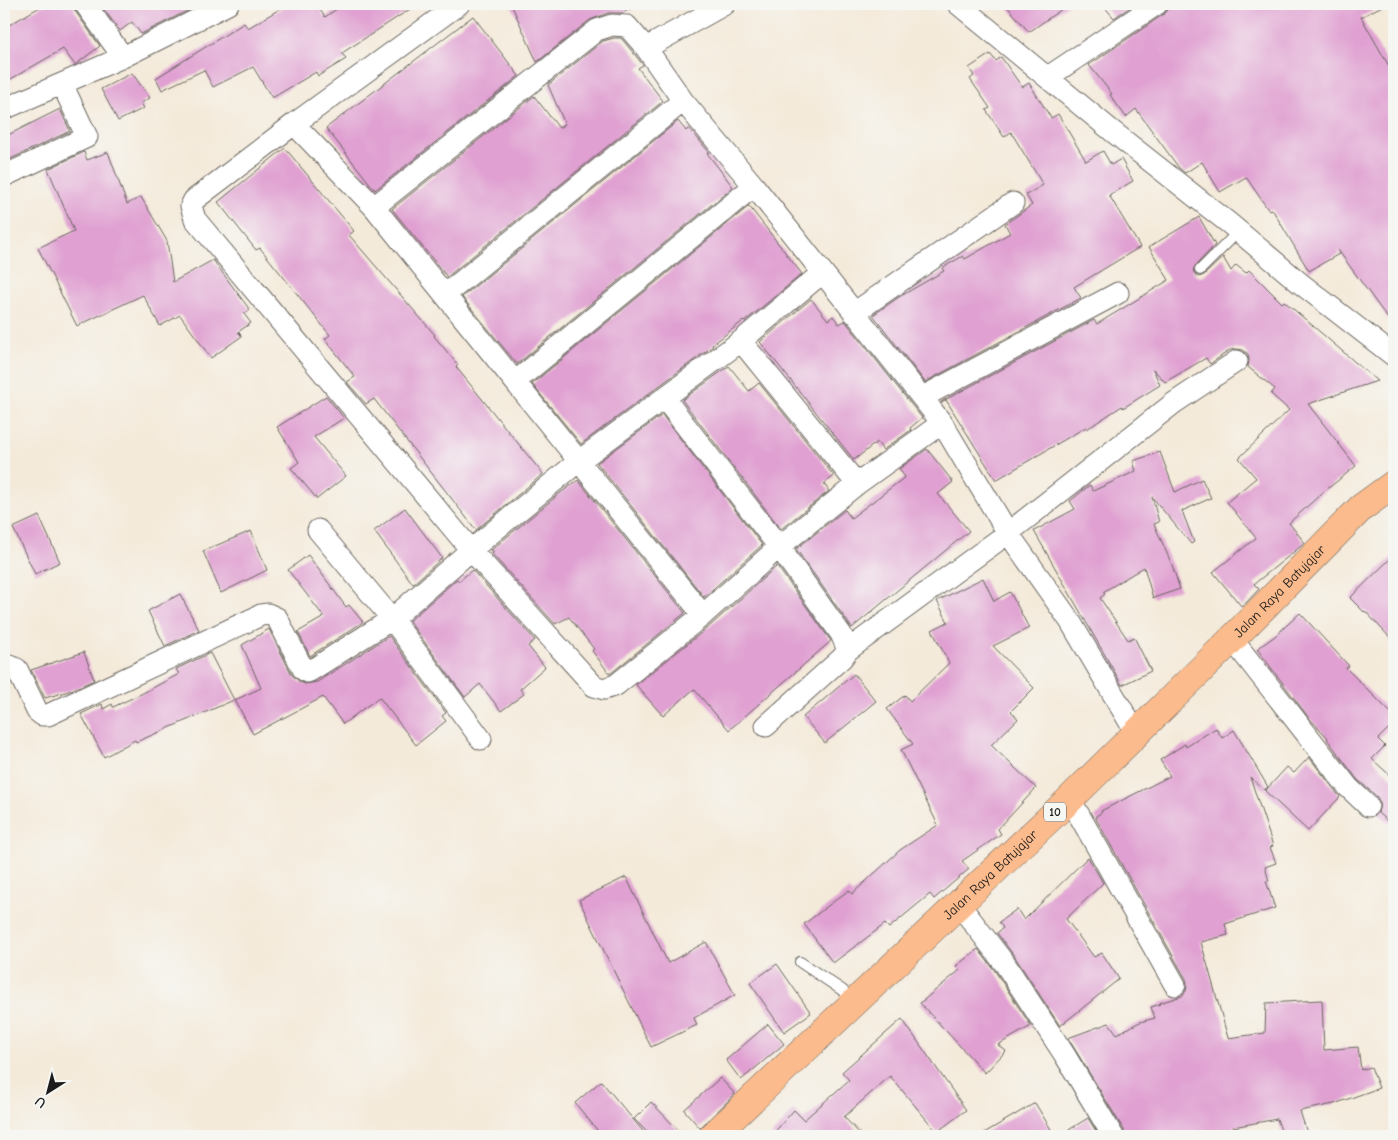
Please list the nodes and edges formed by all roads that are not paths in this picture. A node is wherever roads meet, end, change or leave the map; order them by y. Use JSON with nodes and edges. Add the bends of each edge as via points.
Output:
{"nodes":[{"id":1,"x":85,"y":4,"type":"edge"},
{"id":2,"x":228,"y":4,"type":"edge"},
{"id":3,"x":459,"y":4,"type":"edge"},
{"id":4,"x":725,"y":4,"type":"edge"},
{"id":5,"x":958,"y":4,"type":"edge"},
{"id":6,"x":1157,"y":4,"type":"edge"},
{"id":7,"x":646,"y":48,"type":"junction"},
{"id":8,"x":123,"y":57,"type":"junction"},
{"id":9,"x":1048,"y":77,"type":"junction"},
{"id":10,"x":62,"y":84,"type":"junction"},
{"id":11,"x":683,"y":101,"type":"junction"},
{"id":12,"x":4,"y":109,"type":"edge"},
{"id":13,"x":294,"y":124,"type":"junction"},
{"id":14,"x":4,"y":176,"type":"edge"},
{"id":15,"x":754,"y":186,"type":"junction"},
{"id":16,"x":1014,"y":203,"type":"dead end"},
{"id":17,"x":374,"y":207,"type":"junction"},
{"id":18,"x":1239,"y":231,"type":"junction"},
{"id":19,"x":1200,"y":270,"type":"dead end"},
{"id":20,"x":822,"y":273,"type":"junction"},
{"id":21,"x":1118,"y":293,"type":"dead end"},
{"id":22,"x":446,"y":294,"type":"junction"},
{"id":23,"x":854,"y":313,"type":"junction"},
{"id":24,"x":741,"y":341,"type":"junction"},
{"id":25,"x":1394,"y":356,"type":"edge"},
{"id":26,"x":1237,"y":362,"type":"dead end"},
{"id":27,"x":516,"y":382,"type":"junction"},
{"id":28,"x":923,"y":397,"type":"junction"},
{"id":29,"x":665,"y":399,"type":"junction"},
{"id":30,"x":942,"y":423,"type":"junction"},
{"id":31,"x":580,"y":461,"type":"junction"},
{"id":32,"x":857,"y":484,"type":"junction"},
{"id":33,"x":1394,"y":484,"type":"edge"},
{"id":34,"x":318,"y":530,"type":"dead end"},
{"id":35,"x":1008,"y":533,"type":"junction"},
{"id":36,"x":779,"y":548,"type":"junction"},
{"id":37,"x":471,"y":550,"type":"junction"},
{"id":38,"x":703,"y":615,"type":"junction"},
{"id":39,"x":392,"y":619,"type":"junction"},
{"id":40,"x":1232,"y":639,"type":"junction"},
{"id":41,"x":848,"y":650,"type":"junction"},
{"id":42,"x":4,"y":668,"type":"edge"},
{"id":43,"x":766,"y":726,"type":"dead end"},
{"id":44,"x":1136,"y":733,"type":"junction"},
{"id":45,"x":481,"y":739,"type":"dead end"},
{"id":46,"x":1070,"y":798,"type":"junction"},
{"id":47,"x":1368,"y":806,"type":"dead end"},
{"id":48,"x":958,"y":903,"type":"junction"},
{"id":49,"x":800,"y":962,"type":"dead end"},
{"id":50,"x":1175,"y":985,"type":"dead end"},
{"id":51,"x":854,"y":1001,"type":"junction"},
{"id":52,"x":712,"y":1136,"type":"edge"},
{"id":53,"x":1113,"y":1136,"type":"edge"}],
"edges":[{"from":1,"to":8,"type":"street"},
{"from":2,"to":8,"type":"street"},
{"from":3,"to":13,"type":"street"},
{"from":4,"to":7,"type":"street"},
{"from":5,"to":9,"type":"street"},
{"from":6,"to":9,"type":"street"},
{"from":7,"to":11,"type":"street"},
{"from":7,"to":17,"type":"street","via":[[626,26],[612,25],[597,30]]},
{"from":8,"to":10,"type":"street"},
{"from":9,"to":18,"type":"street"},
{"from":10,"to":12,"type":"street"},
{"from":10,"to":14,"type":"street","via":[[87,137]]},
{"from":11,"to":15,"type":"street"},
{"from":11,"to":22,"type":"street"},
{"from":13,"to":17,"type":"street"},
{"from":13,"to":37,"type":"street","via":[[198,195],[191,206],[192,213]]},
{"from":15,"to":20,"type":"street"},
{"from":15,"to":27,"type":"street"},
{"from":16,"to":23,"type":"street"},
{"from":17,"to":22,"type":"street"},
{"from":18,"to":19,"type":"lane"},
{"from":18,"to":25,"type":"street"},
{"from":20,"to":23,"type":"street"},
{"from":20,"to":24,"type":"street"},
{"from":21,"to":28,"type":"street"},
{"from":22,"to":27,"type":"street"},
{"from":23,"to":28,"type":"street"},
{"from":24,"to":29,"type":"street"},
{"from":24,"to":32,"type":"street"},
{"from":26,"to":35,"type":"street","via":[[1174,403]]},
{"from":27,"to":31,"type":"street"},
{"from":28,"to":30,"type":"street"},
{"from":29,"to":31,"type":"street"},
{"from":29,"to":36,"type":"street"},
{"from":30,"to":32,"type":"street"},
{"from":30,"to":35,"type":"street"},
{"from":31,"to":37,"type":"street"},
{"from":31,"to":38,"type":"street"},
{"from":32,"to":36,"type":"street"},
{"from":33,"to":40,"type":"highway","name":"Jalan Raya Batujajar","number":"10","via":[[1361,508]]},
{"from":34,"to":39,"type":"street"},
{"from":35,"to":41,"type":"street"},
{"from":35,"to":44,"type":"street","via":[[1070,621]]},
{"from":36,"to":38,"type":"street"},
{"from":36,"to":41,"type":"street","via":[[841,634]]},
{"from":37,"to":38,"type":"street","via":[[594,686],[604,689],[616,685]]},
{"from":37,"to":39,"type":"street"},
{"from":39,"to":42,"type":"street","via":[[306,672],[277,618],[261,615],[48,715],[37,712],[17,669]]},
{"from":39,"to":45,"type":"street"},
{"from":40,"to":44,"type":"highway","name":"Jalan Raya Batujajar","number":"10"},
{"from":40,"to":47,"type":"street","via":[[1348,786]]},
{"from":41,"to":43,"type":"street"},
{"from":44,"to":46,"type":"highway","name":"Jalan Raya Batujajar","number":"10"},
{"from":46,"to":48,"type":"highway","name":"Jalan Raya Batujajar","number":"10"},
{"from":46,"to":50,"type":"street"},
{"from":48,"to":51,"type":"highway","name":"Jalan Raya Batujajar","number":"10"},
{"from":48,"to":53,"type":"street","via":[[1005,964]]},
{"from":49,"to":51,"type":"lane"},
{"from":51,"to":52,"type":"highway","name":"Jalan Raya Batujajar","number":"10"}]}
